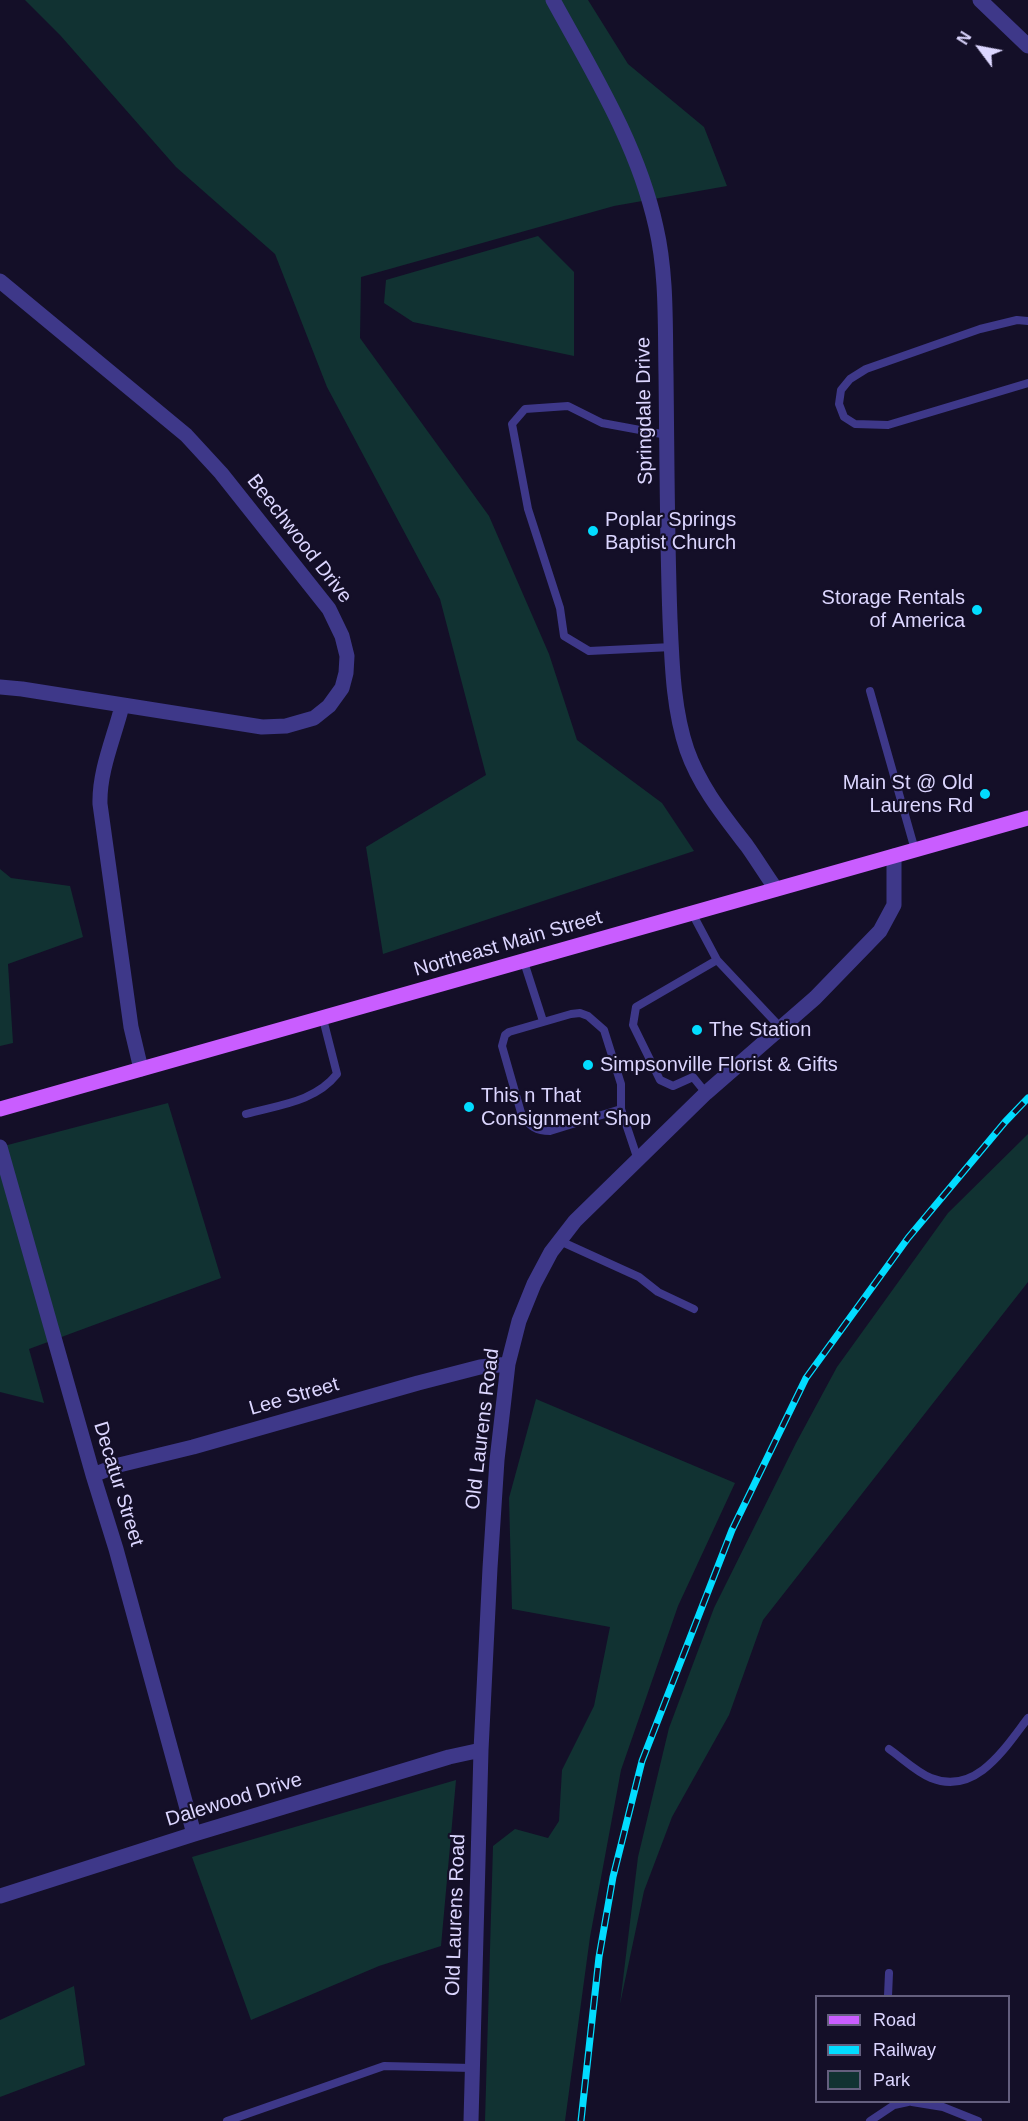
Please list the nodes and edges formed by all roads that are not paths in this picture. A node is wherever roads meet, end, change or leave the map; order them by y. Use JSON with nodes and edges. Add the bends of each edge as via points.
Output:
{"nodes":[{"id":1,"x":553,"y":0,"type":"edge"},
{"id":2,"x":980,"y":0,"type":"edge"},
{"id":3,"x":1028,"y":46,"type":"edge"},
{"id":4,"x":0,"y":281,"type":"edge"},
{"id":5,"x":1028,"y":321,"type":"edge"},
{"id":6,"x":1028,"y":383,"type":"edge"},
{"id":7,"x":667,"y":435,"type":"junction"},
{"id":8,"x":672,"y":647,"type":"junction"},
{"id":9,"x":0,"y":687,"type":"edge"},
{"id":10,"x":870,"y":691,"type":"dead end"},
{"id":11,"x":122,"y":706,"type":"junction"},
{"id":12,"x":1028,"y":818,"type":"edge"},
{"id":13,"x":915,"y":850,"type":"junction"},
{"id":14,"x":894,"y":856,"type":"junction"},
{"id":15,"x":776,"y":889,"type":"junction"},
{"id":16,"x":692,"y":914,"type":"junction"},
{"id":17,"x":717,"y":960,"type":"junction"},
{"id":18,"x":524,"y":962,"type":"junction"},
{"id":19,"x":323,"y":1018,"type":"junction"},
{"id":20,"x":543,"y":1021,"type":"junction"},
{"id":21,"x":781,"y":1028,"type":"junction"},
{"id":22,"x":141,"y":1069,"type":"junction"},
{"id":23,"x":706,"y":1093,"type":"junction"},
{"id":24,"x":0,"y":1109,"type":"edge"},
{"id":25,"x":621,"y":1109,"type":"junction"},
{"id":26,"x":246,"y":1114,"type":"dead end"},
{"id":27,"x":0,"y":1147,"type":"edge"},
{"id":28,"x":638,"y":1160,"type":"junction"},
{"id":29,"x":560,"y":1241,"type":"junction"},
{"id":30,"x":694,"y":1309,"type":"dead end"},
{"id":31,"x":508,"y":1364,"type":"junction"},
{"id":32,"x":93,"y":1475,"type":"junction"},
{"id":33,"x":1028,"y":1718,"type":"edge"},
{"id":34,"x":889,"y":1749,"type":"dead end"},
{"id":35,"x":481,"y":1750,"type":"junction"},
{"id":36,"x":194,"y":1834,"type":"junction"},
{"id":37,"x":0,"y":1896,"type":"edge"},
{"id":38,"x":890,"y":1973,"type":"dead end"},
{"id":39,"x":888,"y":1995,"type":"edge"},
{"id":40,"x":472,"y":2068,"type":"junction"},
{"id":41,"x":881,"y":2103,"type":"edge"},
{"id":42,"x":905,"y":2103,"type":"edge"},
{"id":43,"x":917,"y":2103,"type":"edge"},
{"id":44,"x":880,"y":2113,"type":"junction"},
{"id":45,"x":227,"y":2121,"type":"edge"},
{"id":46,"x":471,"y":2121,"type":"edge"},
{"id":47,"x":870,"y":2121,"type":"edge"},
{"id":48,"x":978,"y":2121,"type":"edge"}],
"edges":[{"from":1,"to":7,"type":"street","name":"Springdale Drive","via":[[606,96],[637,163],[654,219],[662,270]]},
{"from":2,"to":3,"type":"street"},
{"from":4,"to":11,"type":"street","name":"Beechwood Drive","via":[[186,435],[308,581],[329,609],[342,636],[348,664],[342,688],[329,706],[303,723],[262,727]]},
{"from":5,"to":6,"type":"lane","via":[[980,329],[866,369],[841,390],[839,404],[844,417],[855,424],[888,424]]},
{"from":7,"to":8,"type":"street","name":"Springdale Drive"},
{"from":7,"to":8,"type":"lane","via":[[602,423],[568,406],[525,409],[512,424],[528,509],[560,608],[564,636],[589,651]]},
{"from":8,"to":15,"type":"street","name":"Springdale Drive","via":[[677,711],[694,767],[714,803]]},
{"from":9,"to":11,"type":"street","name":"Beechwood Drive"},
{"from":10,"to":13,"type":"lane"},
{"from":11,"to":22,"type":"street","via":[[104,768],[100,804],[131,1027]]},
{"from":12,"to":13,"type":"main road","name":"Northeast Main Street"},
{"from":13,"to":14,"type":"main road","name":"Northeast Main Street"},
{"from":14,"to":15,"type":"main road","name":"Northeast Main Street"},
{"from":14,"to":21,"type":"street","name":"Old Laurens Road","via":[[894,906],[880,931]]},
{"from":15,"to":16,"type":"main road","name":"Northeast Main Street"},
{"from":16,"to":17,"type":"lane"},
{"from":16,"to":18,"type":"main road","name":"Northeast Main Street"},
{"from":17,"to":21,"type":"lane"},
{"from":17,"to":23,"type":"lane","via":[[636,1007],[633,1025],[660,1080],[673,1086],[693,1077]]},
{"from":18,"to":19,"type":"main road","name":"Northeast Main Street"},
{"from":18,"to":20,"type":"lane"},
{"from":19,"to":22,"type":"main road","name":"Northeast Main Street"},
{"from":19,"to":26,"type":"lane","via":[[337,1074],[329,1085],[310,1096]]},
{"from":20,"to":25,"type":"lane","via":[[580,1013],[604,1029],[621,1084]]},
{"from":20,"to":25,"type":"lane","via":[[509,1032],[502,1046],[522,1116],[529,1125],[539,1131],[550,1131]]},
{"from":21,"to":23,"type":"street","name":"Old Laurens Road"},
{"from":22,"to":24,"type":"main road","name":"Northeast Main Street"},
{"from":23,"to":28,"type":"street","name":"Old Laurens Road"},
{"from":25,"to":28,"type":"lane"},
{"from":27,"to":32,"type":"street","name":"Decatur Street"},
{"from":28,"to":29,"type":"street","name":"Old Laurens Road","via":[[582,1213]]},
{"from":29,"to":30,"type":"lane"},
{"from":29,"to":31,"type":"street","name":"Old Laurens Road","via":[[534,1284]]},
{"from":31,"to":32,"type":"street","name":"Lee Street","via":[[418,1383]]},
{"from":31,"to":35,"type":"street","name":"Old Laurens Road","via":[[495,1482]]},
{"from":32,"to":36,"type":"street","name":"Decatur Street"},
{"from":33,"to":34,"type":"lane","via":[[986,1770],[969,1778],[947,1782],[930,1778]]},
{"from":35,"to":36,"type":"street","name":"Dalewood Drive"},
{"from":35,"to":40,"type":"street","name":"Old Laurens Road"},
{"from":36,"to":37,"type":"street","name":"Dalewood Drive"},
{"from":38,"to":39,"type":"lane"},
{"from":40,"to":45,"type":"lane","via":[[384,2066]]},
{"from":40,"to":46,"type":"street","name":"Old Laurens Road"},
{"from":41,"to":44,"type":"lane"},
{"from":42,"to":44,"type":"lane"},
{"from":43,"to":48,"type":"lane","via":[[944,2107]]},
{"from":44,"to":47,"type":"lane"}]}
